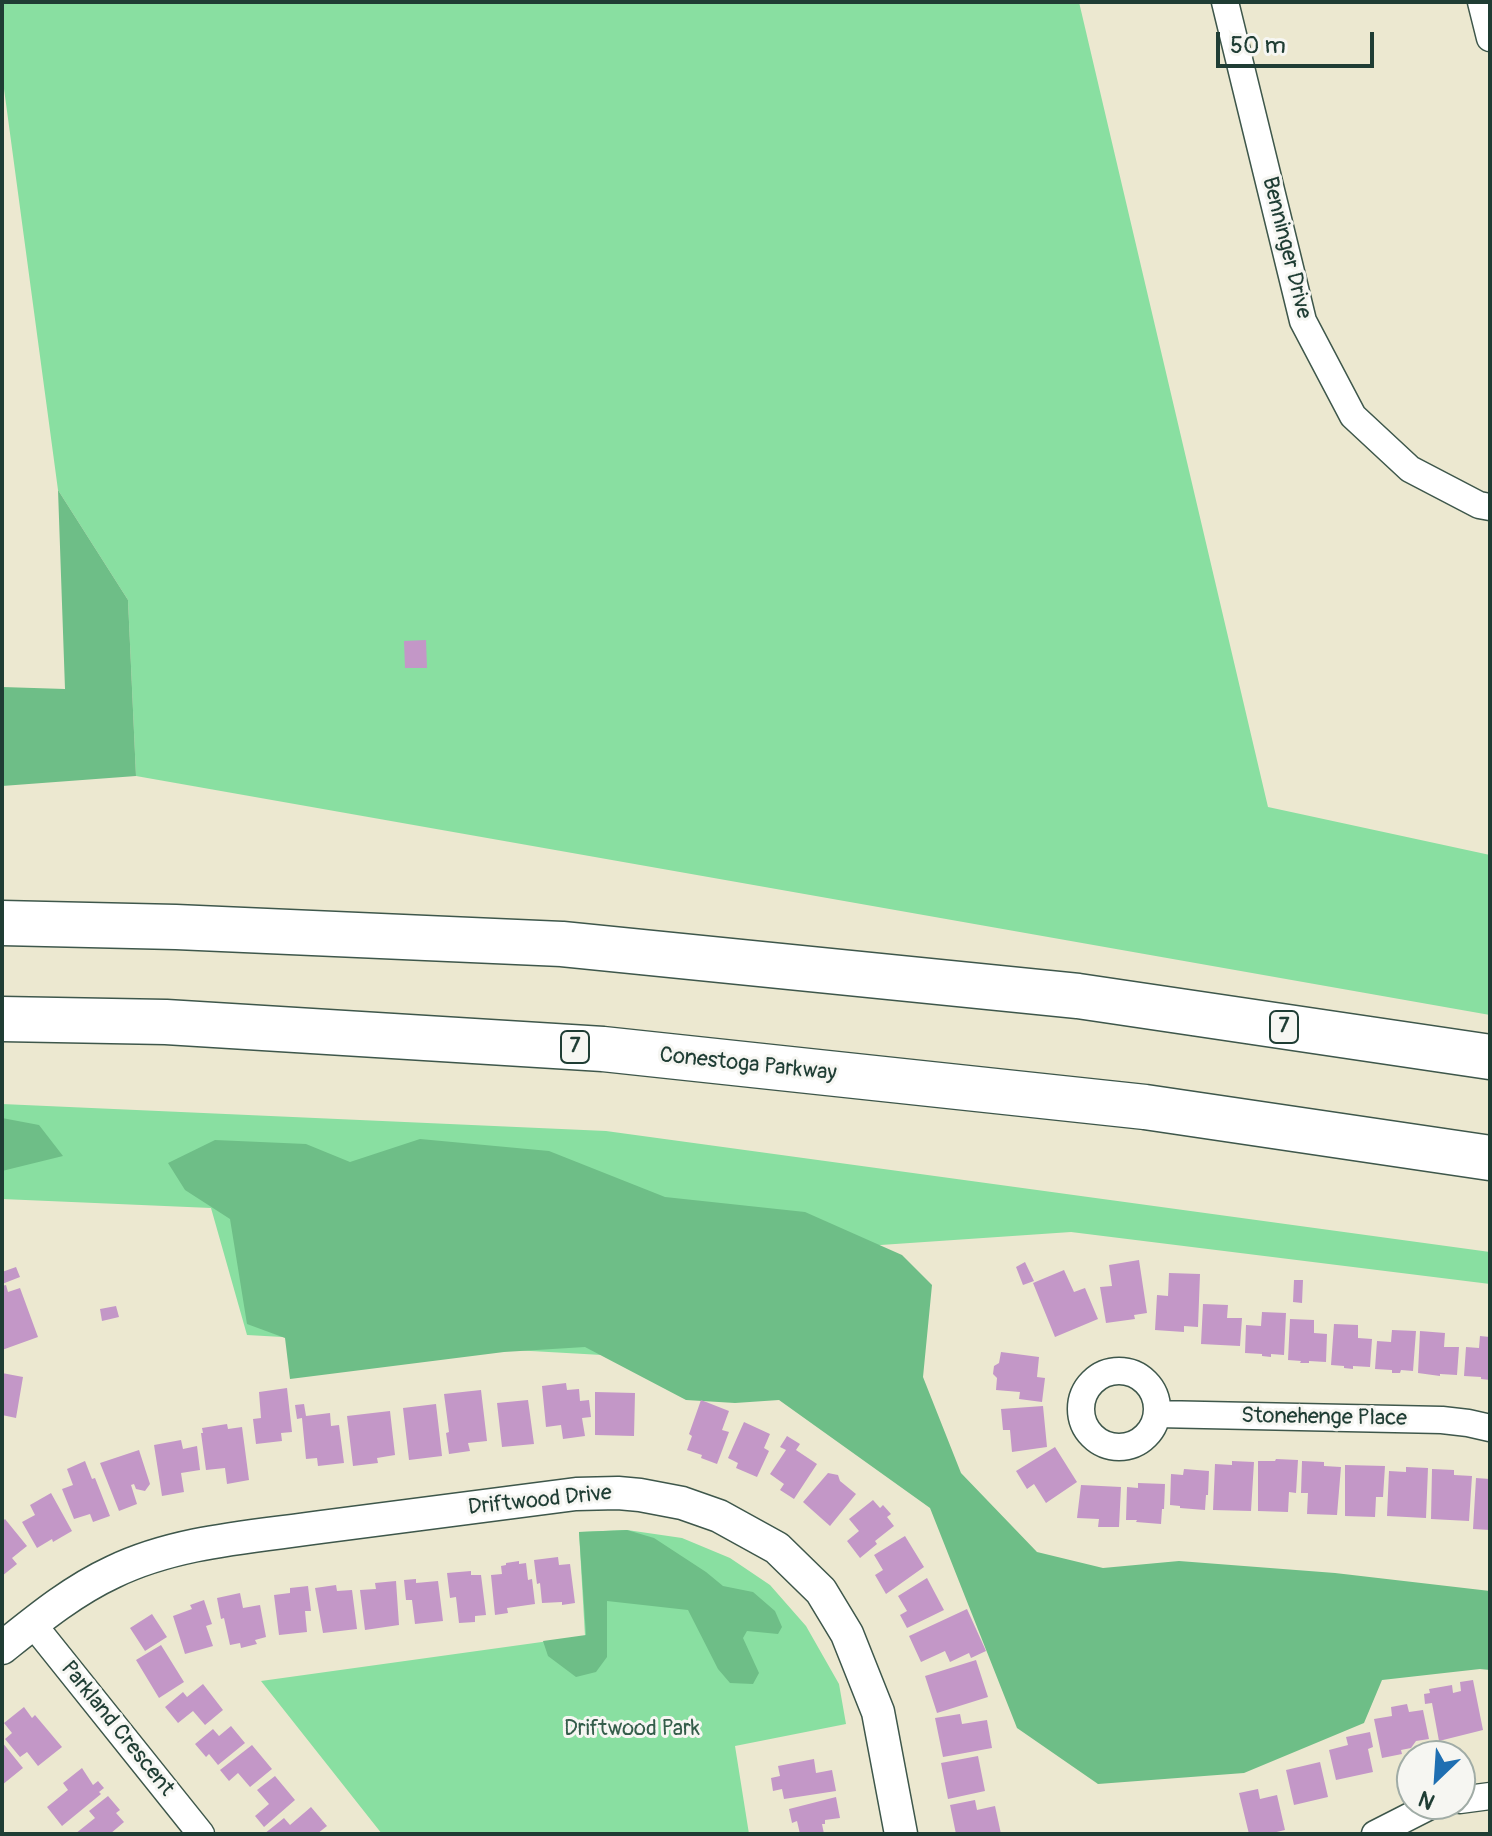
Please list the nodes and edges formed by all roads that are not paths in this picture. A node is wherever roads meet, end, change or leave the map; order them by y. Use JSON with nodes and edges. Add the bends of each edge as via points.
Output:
{"nodes":[{"id":1,"x":1225,"y":2,"type":"edge"},
{"id":2,"x":1481,"y":2,"type":"edge"},
{"id":3,"x":1490,"y":38,"type":"edge"},
{"id":4,"x":1490,"y":507,"type":"edge"},
{"id":5,"x":2,"y":923,"type":"edge"},
{"id":6,"x":2,"y":1019,"type":"edge"},
{"id":7,"x":1490,"y":1057,"type":"edge"},
{"id":8,"x":1490,"y":1158,"type":"edge"},
{"id":9,"x":1157,"y":1414,"type":"dead end"},
{"id":10,"x":1490,"y":1428,"type":"edge"},
{"id":11,"x":32,"y":1623,"type":"junction"},
{"id":12,"x":2,"y":1648,"type":"edge"},
{"id":13,"x":1403,"y":1820,"type":"edge"},
{"id":14,"x":201,"y":1834,"type":"edge"},
{"id":15,"x":901,"y":1834,"type":"edge"},
{"id":16,"x":1375,"y":1834,"type":"edge"}],
"edges":[{"from":1,"to":4,"type":"street","name":"Benninger Drive","via":[[1303,321],[1353,416],[1410,469]]},
{"from":2,"to":3,"type":"street"},
{"from":5,"to":7,"type":"highway","number":"7","via":[[562,944],[1078,996]]},
{"from":6,"to":8,"type":"highway","name":"Conestoga Parkway","number":"7","via":[[166,1022],[603,1049],[1145,1107]]},
{"from":9,"to":10,"type":"street","name":"Stonehenge Place","via":[[1442,1420]]},
{"from":11,"to":12,"type":"street","name":"Driftwood Drive"},
{"from":11,"to":14,"type":"street","name":"Parkland Crescent"},
{"from":11,"to":15,"type":"street","name":"Driftwood Drive","via":[[111,1572],[174,1550],[238,1538],[576,1494],[618,1493],[682,1503],[719,1516],[777,1548],[821,1591],[847,1634],[878,1712]]},
{"from":13,"to":16,"type":"street"}]}
